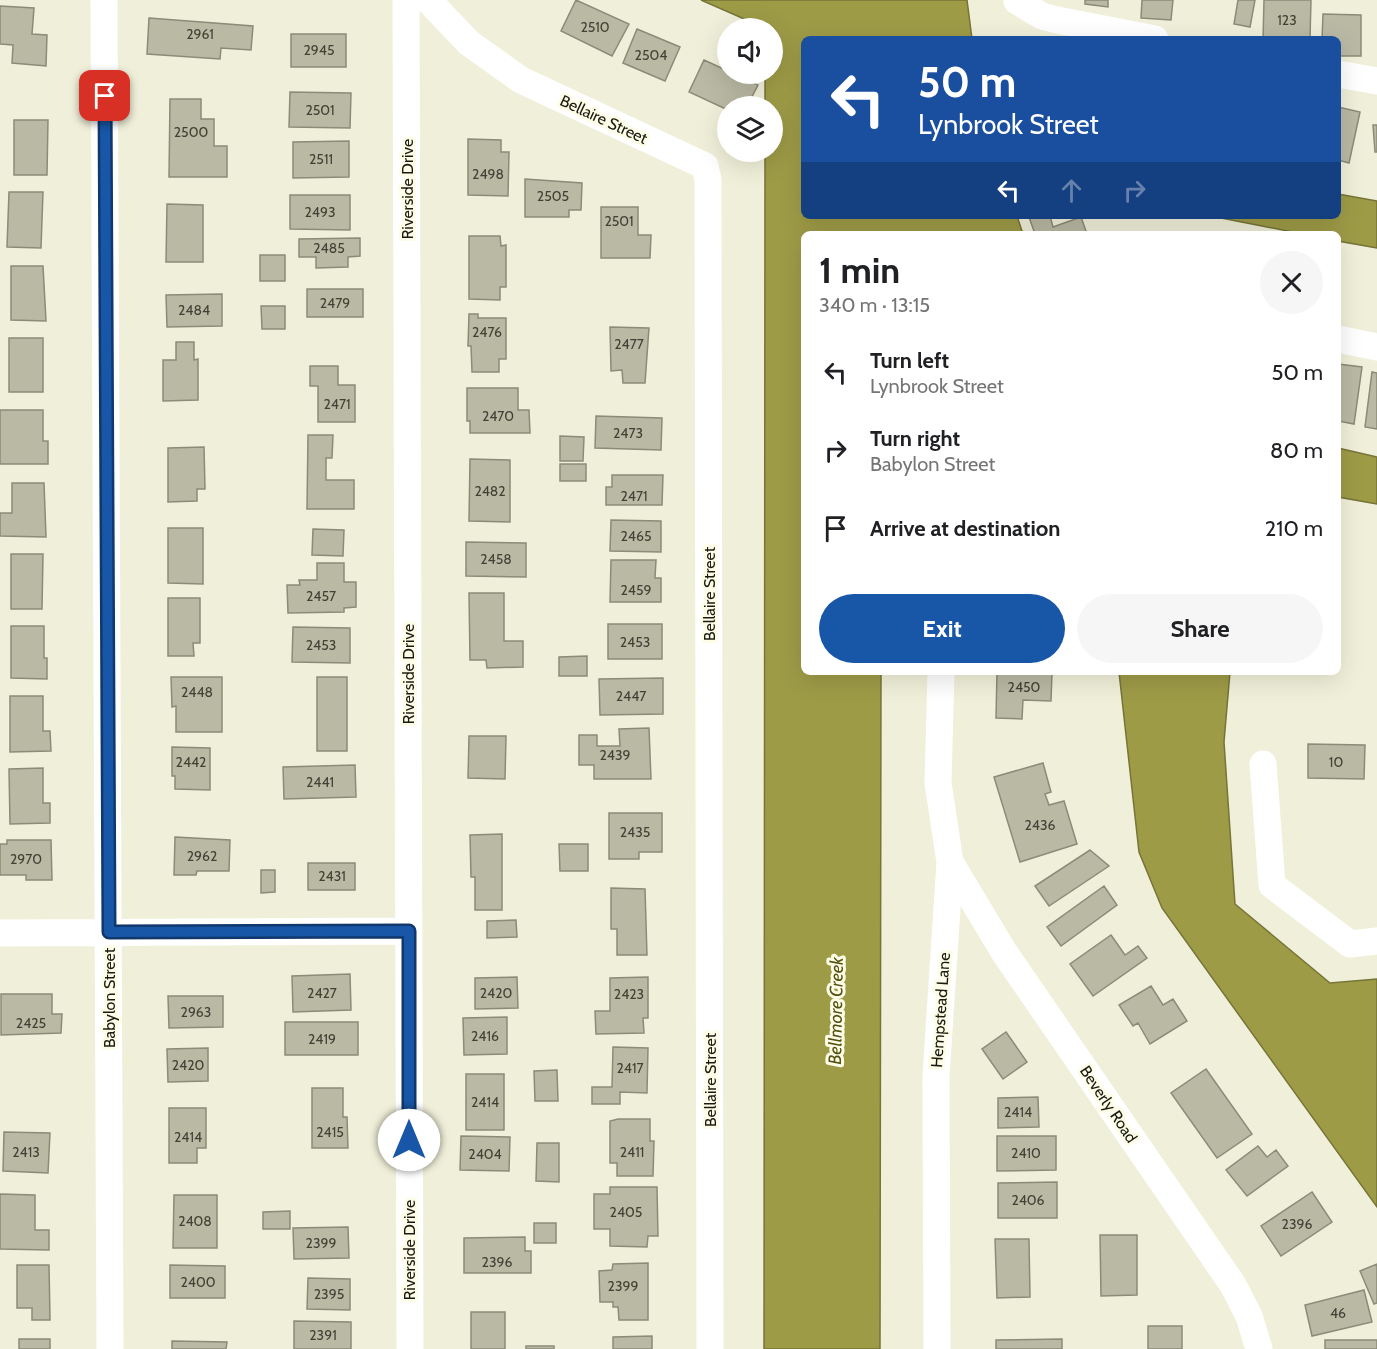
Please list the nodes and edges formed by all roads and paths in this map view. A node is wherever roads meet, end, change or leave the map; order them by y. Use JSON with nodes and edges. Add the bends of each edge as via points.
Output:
{"nodes":[{"id":1,"x":104,"y":0,"type":"edge"},
{"id":2,"x":406,"y":0,"type":"edge"},
{"id":3,"x":428,"y":0,"type":"edge"},
{"id":4,"x":1017,"y":1,"type":"edge"},
{"id":5,"x":1139,"y":36,"type":"edge"},
{"id":6,"x":1341,"y":75,"type":"edge"},
{"id":7,"x":1377,"y":81,"type":"edge"},
{"id":8,"x":1341,"y":340,"type":"edge"},
{"id":9,"x":1377,"y":346,"type":"edge"},
{"id":10,"x":941,"y":675,"type":"edge"},
{"id":11,"x":1263,"y":764,"type":"dead end"},
{"id":12,"x":950,"y":862,"type":"junction"},
{"id":13,"x":409,"y":931,"type":"junction"},
{"id":14,"x":109,"y":932,"type":"junction"},
{"id":15,"x":0,"y":933,"type":"edge"},
{"id":16,"x":1377,"y":941,"type":"edge"},
{"id":17,"x":110,"y":1349,"type":"edge"},
{"id":18,"x":410,"y":1349,"type":"edge"},
{"id":19,"x":710,"y":1349,"type":"edge"},
{"id":20,"x":937,"y":1349,"type":"edge"},
{"id":21,"x":1259,"y":1349,"type":"edge"}],
"edges":[{"from":1,"to":14,"type":"street","name":"Babylon Street"},
{"from":2,"to":13,"type":"street","name":"Riverside Drive"},
{"from":3,"to":19,"type":"street","name":"Bellaire Street","via":[[469,43],[521,80],[705,166],[708,180]]},
{"from":4,"to":5,"type":"street","via":[[1057,21]]},
{"from":6,"to":7,"type":"street"},
{"from":8,"to":9,"type":"street"},
{"from":10,"to":12,"type":"street","name":"Hempstead Lane","via":[[938,783]]},
{"from":11,"to":16,"type":"street","via":[[1272,885],[1350,944]]},
{"from":12,"to":20,"type":"street","name":"Hempstead Lane","via":[[936,1076]]},
{"from":12,"to":21,"type":"street","name":"Beverly Road","via":[[1004,952],[1233,1285],[1249,1316]]},
{"from":13,"to":14,"type":"street"},
{"from":13,"to":18,"type":"street","name":"Riverside Drive"},
{"from":14,"to":15,"type":"street"},
{"from":14,"to":17,"type":"street","name":"Babylon Street"}]}
